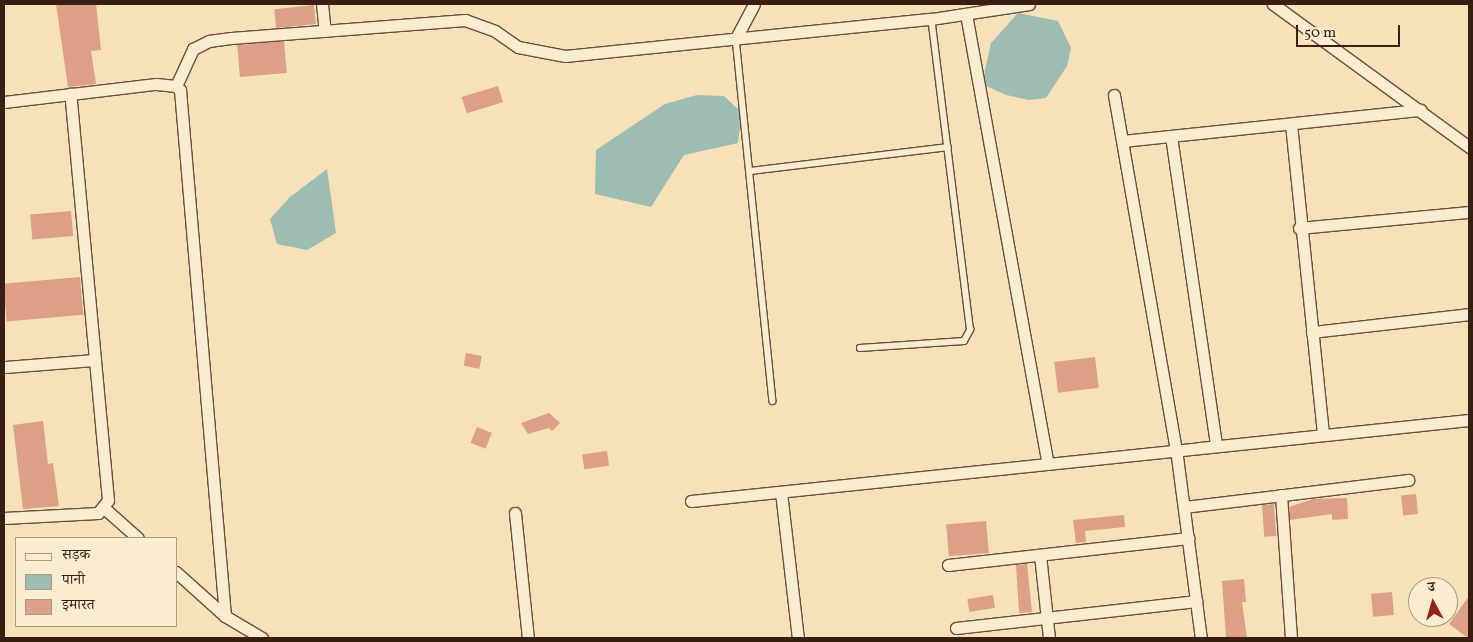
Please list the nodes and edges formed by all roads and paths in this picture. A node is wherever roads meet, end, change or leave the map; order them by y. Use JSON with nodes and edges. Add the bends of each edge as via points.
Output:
{"nodes":[{"id":1,"x":322,"y":4,"type":"edge"},
{"id":2,"x":754,"y":4,"type":"edge"},
{"id":3,"x":1029,"y":4,"type":"edge"},
{"id":4,"x":1273,"y":4,"type":"edge"},
{"id":5,"x":966,"y":14,"type":"junction"},
{"id":6,"x":931,"y":19,"type":"junction"},
{"id":7,"x":325,"y":31,"type":"junction"},
{"id":8,"x":736,"y":38,"type":"junction"},
{"id":9,"x":176,"y":86,"type":"junction"},
{"id":10,"x":70,"y":94,"type":"junction"},
{"id":11,"x":1114,"y":95,"type":"dead end"},
{"id":12,"x":4,"y":102,"type":"edge"},
{"id":13,"x":1420,"y":110,"type":"junction"},
{"id":14,"x":1291,"y":124,"type":"junction"},
{"id":15,"x":1171,"y":136,"type":"junction"},
{"id":16,"x":1123,"y":141,"type":"junction"},
{"id":17,"x":948,"y":147,"type":"junction"},
{"id":18,"x":1469,"y":147,"type":"edge"},
{"id":19,"x":751,"y":171,"type":"junction"},
{"id":20,"x":1469,"y":212,"type":"edge"},
{"id":21,"x":1299,"y":228,"type":"junction"},
{"id":22,"x":1469,"y":314,"type":"edge"},
{"id":23,"x":1312,"y":332,"type":"junction"},
{"id":24,"x":860,"y":348,"type":"dead end"},
{"id":25,"x":96,"y":360,"type":"junction"},
{"id":26,"x":4,"y":367,"type":"edge"},
{"id":27,"x":773,"y":401,"type":"dead end"},
{"id":28,"x":1469,"y":420,"type":"edge"},
{"id":29,"x":1323,"y":434,"type":"junction"},
{"id":30,"x":1216,"y":444,"type":"junction"},
{"id":31,"x":1176,"y":449,"type":"junction"},
{"id":32,"x":1048,"y":463,"type":"junction"},
{"id":33,"x":1408,"y":480,"type":"dead end"},
{"id":34,"x":781,"y":492,"type":"junction"},
{"id":35,"x":1281,"y":495,"type":"junction"},
{"id":36,"x":691,"y":501,"type":"dead end"},
{"id":37,"x":1184,"y":507,"type":"junction"},
{"id":38,"x":104,"y":508,"type":"junction"},
{"id":39,"x":515,"y":513,"type":"dead end"},
{"id":40,"x":4,"y":518,"type":"edge"},
{"id":41,"x":137,"y":537,"type":"edge"},
{"id":42,"x":1188,"y":538,"type":"junction"},
{"id":43,"x":1040,"y":555,"type":"junction"},
{"id":44,"x":948,"y":565,"type":"dead end"},
{"id":45,"x":178,"y":574,"type":"edge"},
{"id":46,"x":1196,"y":601,"type":"junction"},
{"id":47,"x":225,"y":616,"type":"junction"},
{"id":48,"x":1047,"y":620,"type":"junction"},
{"id":49,"x":956,"y":628,"type":"dead end"},
{"id":50,"x":262,"y":638,"type":"edge"},
{"id":51,"x":528,"y":638,"type":"edge"},
{"id":52,"x":798,"y":638,"type":"edge"},
{"id":53,"x":1050,"y":638,"type":"edge"},
{"id":54,"x":1201,"y":638,"type":"edge"},
{"id":55,"x":1291,"y":638,"type":"edge"}],
"edges":[{"from":1,"to":7,"type":"street"},
{"from":2,"to":8,"type":"street"},
{"from":3,"to":5,"type":"street"},
{"from":4,"to":13,"type":"street"},
{"from":5,"to":6,"type":"street"},
{"from":5,"to":32,"type":"street"},
{"from":6,"to":8,"type":"street"},
{"from":6,"to":17,"type":"lane"},
{"from":7,"to":8,"type":"street","via":[[465,20],[495,31],[518,47],[565,56]]},
{"from":7,"to":9,"type":"street","via":[[209,41],[193,49]]},
{"from":8,"to":19,"type":"lane"},
{"from":9,"to":10,"type":"street","via":[[156,84]]},
{"from":9,"to":47,"type":"street","via":[[183,101]]},
{"from":10,"to":12,"type":"street"},
{"from":10,"to":25,"type":"street"},
{"from":11,"to":16,"type":"street"},
{"from":13,"to":14,"type":"street"},
{"from":13,"to":18,"type":"street"},
{"from":14,"to":15,"type":"street"},
{"from":14,"to":21,"type":"street"},
{"from":15,"to":16,"type":"street"},
{"from":15,"to":30,"type":"street"},
{"from":16,"to":31,"type":"street"},
{"from":17,"to":19,"type":"lane"},
{"from":17,"to":24,"type":"lane","via":[[968,337],[956,342]]},
{"from":19,"to":27,"type":"lane"},
{"from":20,"to":21,"type":"street"},
{"from":21,"to":23,"type":"street"},
{"from":22,"to":23,"type":"street"},
{"from":23,"to":29,"type":"street"},
{"from":25,"to":26,"type":"street"},
{"from":25,"to":38,"type":"street","via":[[109,491]]},
{"from":28,"to":29,"type":"street"},
{"from":29,"to":30,"type":"street"},
{"from":30,"to":31,"type":"street"},
{"from":31,"to":32,"type":"street"},
{"from":31,"to":37,"type":"street"},
{"from":32,"to":34,"type":"street"},
{"from":33,"to":35,"type":"street"},
{"from":34,"to":36,"type":"street"},
{"from":34,"to":52,"type":"street"},
{"from":35,"to":37,"type":"street"},
{"from":35,"to":55,"type":"street"},
{"from":37,"to":42,"type":"street"},
{"from":38,"to":40,"type":"street","via":[[98,513]]},
{"from":38,"to":41,"type":"street"},
{"from":39,"to":51,"type":"street"},
{"from":42,"to":43,"type":"street"},
{"from":42,"to":46,"type":"street"},
{"from":43,"to":44,"type":"street"},
{"from":43,"to":48,"type":"street"},
{"from":45,"to":47,"type":"street"},
{"from":46,"to":48,"type":"street"},
{"from":46,"to":54,"type":"street"},
{"from":47,"to":50,"type":"street"},
{"from":48,"to":49,"type":"street"},
{"from":48,"to":53,"type":"street"}]}
